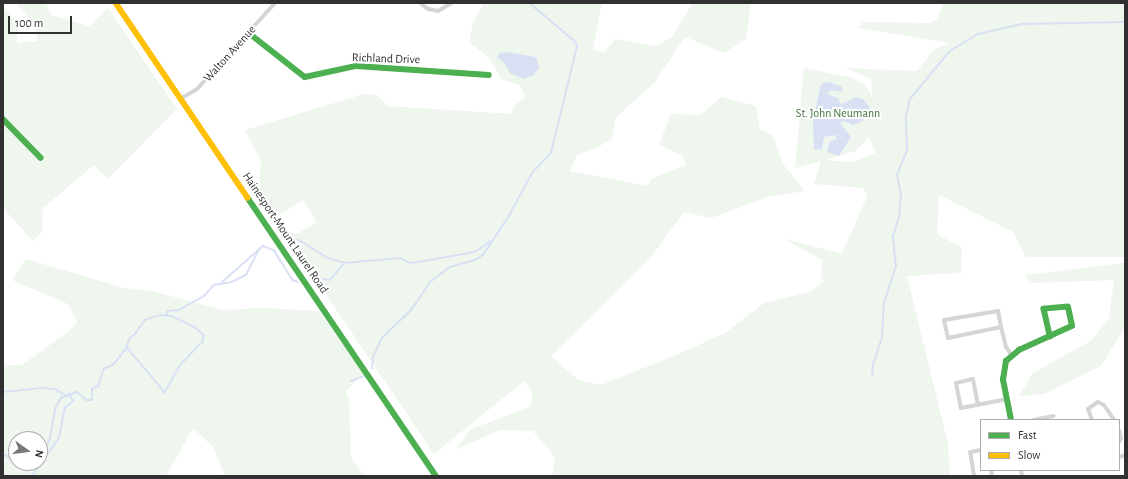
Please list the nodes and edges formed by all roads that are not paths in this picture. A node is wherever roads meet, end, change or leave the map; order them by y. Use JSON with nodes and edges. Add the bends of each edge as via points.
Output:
{"nodes":[{"id":1,"x":116,"y":3,"type":"edge"},
{"id":2,"x":275,"y":3,"type":"edge"},
{"id":3,"x":420,"y":3,"type":"edge"},
{"id":4,"x":452,"y":3,"type":"edge"},
{"id":5,"x":249,"y":33,"type":"junction"},
{"id":6,"x":490,"y":75,"type":"dead end"},
{"id":7,"x":180,"y":99,"type":"junction"},
{"id":8,"x":3,"y":119,"type":"edge"},
{"id":9,"x":41,"y":158,"type":"dead end"},
{"id":10,"x":1001,"y":327,"type":"junction"},
{"id":11,"x":1050,"y":336,"type":"junction"},
{"id":12,"x":1011,"y":354,"type":"junction"},
{"id":13,"x":1007,"y":399,"type":"junction"},
{"id":14,"x":978,"y":405,"type":"junction"},
{"id":15,"x":1054,"y":416,"type":"dead end"},
{"id":16,"x":1011,"y":419,"type":"edge"},
{"id":17,"x":1038,"y":419,"type":"edge"},
{"id":18,"x":1092,"y":419,"type":"edge"},
{"id":19,"x":1113,"y":419,"type":"edge"},
{"id":20,"x":980,"y":450,"type":"edge"},
{"id":21,"x":436,"y":476,"type":"edge"},
{"id":22,"x":974,"y":476,"type":"edge"}],
"edges":[{"from":1,"to":7,"type":"main road","name":"Hainesport-Mount Laurel Road"},
{"from":2,"to":5,"type":"street","name":"Walton Avenue"},
{"from":3,"to":4,"type":"street","via":[[428,9],[438,11]]},
{"from":5,"to":6,"type":"main road","name":"Richland Drive","via":[[305,77],[356,66]]},
{"from":5,"to":7,"type":"street","name":"Walton Avenue","via":[[194,92]]},
{"from":7,"to":21,"type":"main road","name":"Hainesport-Mount Laurel Road"},
{"from":8,"to":9,"type":"main road"},
{"from":10,"to":10,"type":"street","via":[[998,311],[944,320],[948,338]]},
{"from":10,"to":12,"type":"street","via":[[1006,347]]},
{"from":11,"to":11,"type":"main road","via":[[1072,326],[1068,307],[1044,309]]},
{"from":11,"to":12,"type":"main road"},
{"from":12,"to":13,"type":"main road","via":[[1003,370]]},
{"from":13,"to":14,"type":"street"},
{"from":13,"to":16,"type":"main road"},
{"from":14,"to":14,"type":"street","via":[[961,408],[956,383],[973,379]]},
{"from":15,"to":17,"type":"street"},
{"from":18,"to":19,"type":"street","via":[[1088,409],[1098,402],[1104,405]]},
{"from":20,"to":22,"type":"street","via":[[970,452]]}]}
